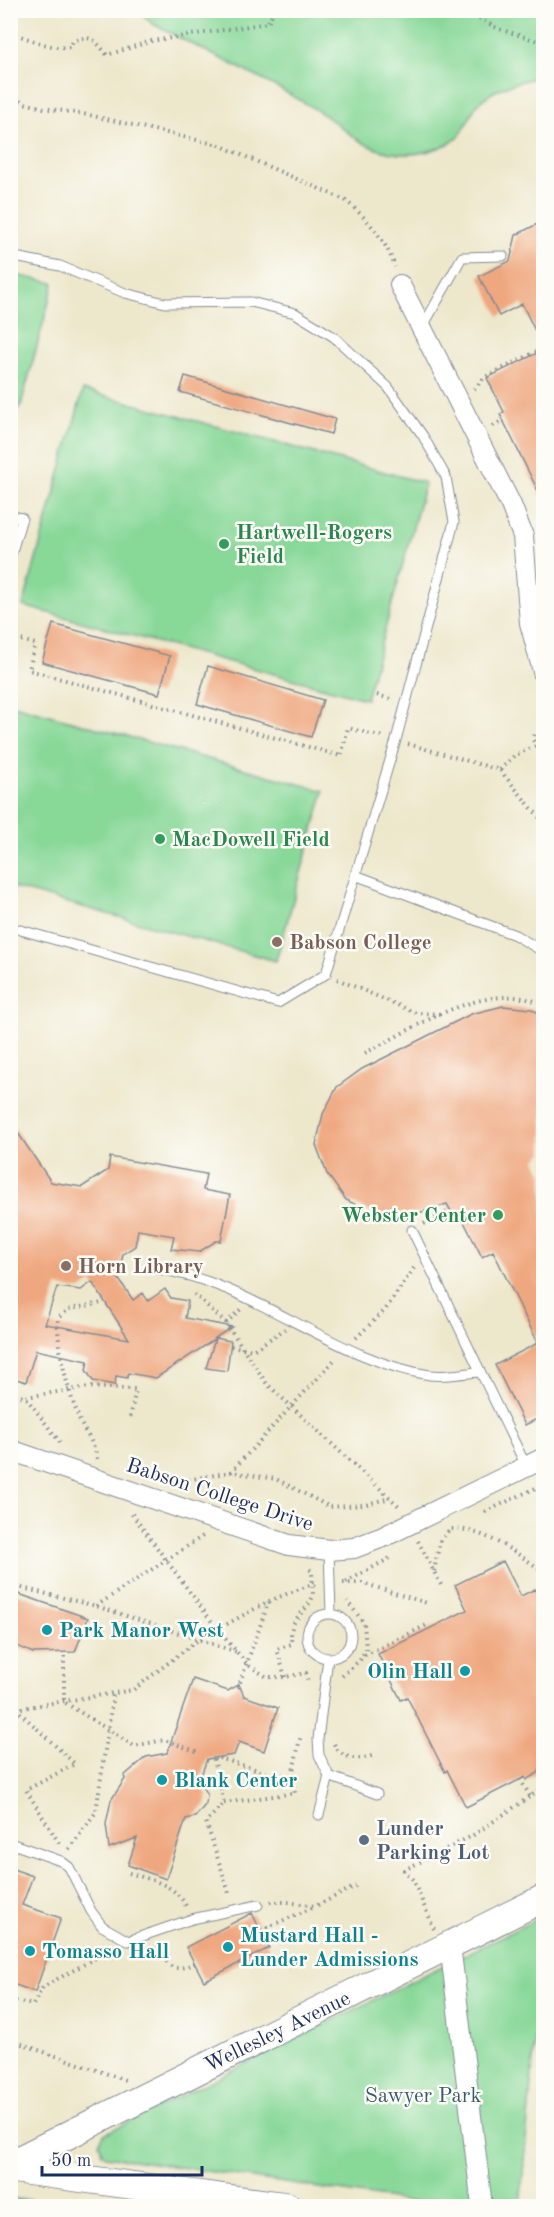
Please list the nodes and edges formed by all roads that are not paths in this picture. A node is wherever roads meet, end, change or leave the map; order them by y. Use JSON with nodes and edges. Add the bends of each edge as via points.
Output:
{"nodes":[{"id":1,"x":10,"y":256,"type":"edge"},
{"id":2,"x":503,"y":256,"type":"dead end"},
{"id":3,"x":400,"y":285,"type":"road end"},
{"id":4,"x":422,"y":328,"type":"junction"},
{"id":5,"x":10,"y":515,"type":"edge"},
{"id":6,"x":10,"y":558,"type":"edge"},
{"id":7,"x":543,"y":675,"type":"edge"},
{"id":8,"x":355,"y":875,"type":"junction"},
{"id":9,"x":10,"y":927,"type":"edge"},
{"id":10,"x":543,"y":952,"type":"edge"},
{"id":11,"x":412,"y":1230,"type":"road end"},
{"id":12,"x":157,"y":1269,"type":"dead end"},
{"id":13,"x":480,"y":1372,"type":"junction"},
{"id":14,"x":10,"y":1450,"type":"edge"},
{"id":15,"x":535,"y":1462,"type":"edge"},
{"id":16,"x":329,"y":1550,"type":"junction"},
{"id":17,"x":331,"y":1614,"type":"junction"},
{"id":18,"x":328,"y":1658,"type":"junction"},
{"id":19,"x":329,"y":1776,"type":"junction"},
{"id":20,"x":377,"y":1794,"type":"dead end"},
{"id":21,"x":319,"y":1815,"type":"dead end"},
{"id":22,"x":10,"y":1843,"type":"edge"},
{"id":23,"x":543,"y":1898,"type":"edge"},
{"id":24,"x":258,"y":1905,"type":"road end"},
{"id":25,"x":446,"y":1947,"type":"junction"},
{"id":26,"x":10,"y":2164,"type":"edge"},
{"id":27,"x":10,"y":2169,"type":"edge"},
{"id":28,"x":287,"y":2206,"type":"edge"},
{"id":29,"x":482,"y":2206,"type":"edge"}],
"edges":[{"from":1,"to":8,"type":"lane","via":[[60,266],[125,293],[165,303],[251,302],[295,314],[334,337],[388,387],[446,477],[454,522],[396,740]]},
{"from":2,"to":4,"type":"lane","via":[[462,257]]},
{"from":3,"to":4,"type":"street"},
{"from":4,"to":7,"type":"street","via":[[523,536],[530,623]]},
{"from":5,"to":6,"type":"lane","via":[[22,518]]},
{"from":8,"to":9,"type":"lane","via":[[326,974],[278,1003]]},
{"from":8,"to":10,"type":"lane","via":[[515,935]]},
{"from":11,"to":13,"type":"lane"},
{"from":12,"to":13,"type":"lane","via":[[178,1272],[241,1296],[388,1365],[432,1375]]},
{"from":13,"to":15,"type":"lane"},
{"from":14,"to":16,"type":"street","name":"Babson College Drive","via":[[290,1545]]},
{"from":15,"to":16,"type":"street","name":"Babson College Drive","via":[[354,1548]]},
{"from":16,"to":17,"type":"lane"},
{"from":17,"to":18,"type":"lane","via":[[344,1619],[351,1637],[341,1654]]},
{"from":17,"to":18,"type":"lane","via":[[318,1618],[308,1635],[311,1648]]},
{"from":18,"to":19,"type":"lane","via":[[318,1755]]},
{"from":19,"to":20,"type":"lane"},
{"from":19,"to":21,"type":"lane"},
{"from":22,"to":24,"type":"lane","via":[[63,1857],[102,1926],[128,1941],[192,1919]]},
{"from":23,"to":25,"type":"main road","name":"Wellesley Avenue"},
{"from":25,"to":26,"type":"main road","name":"Wellesley Avenue"},
{"from":25,"to":29,"type":"street"},
{"from":27,"to":28,"type":"main road"}]}
